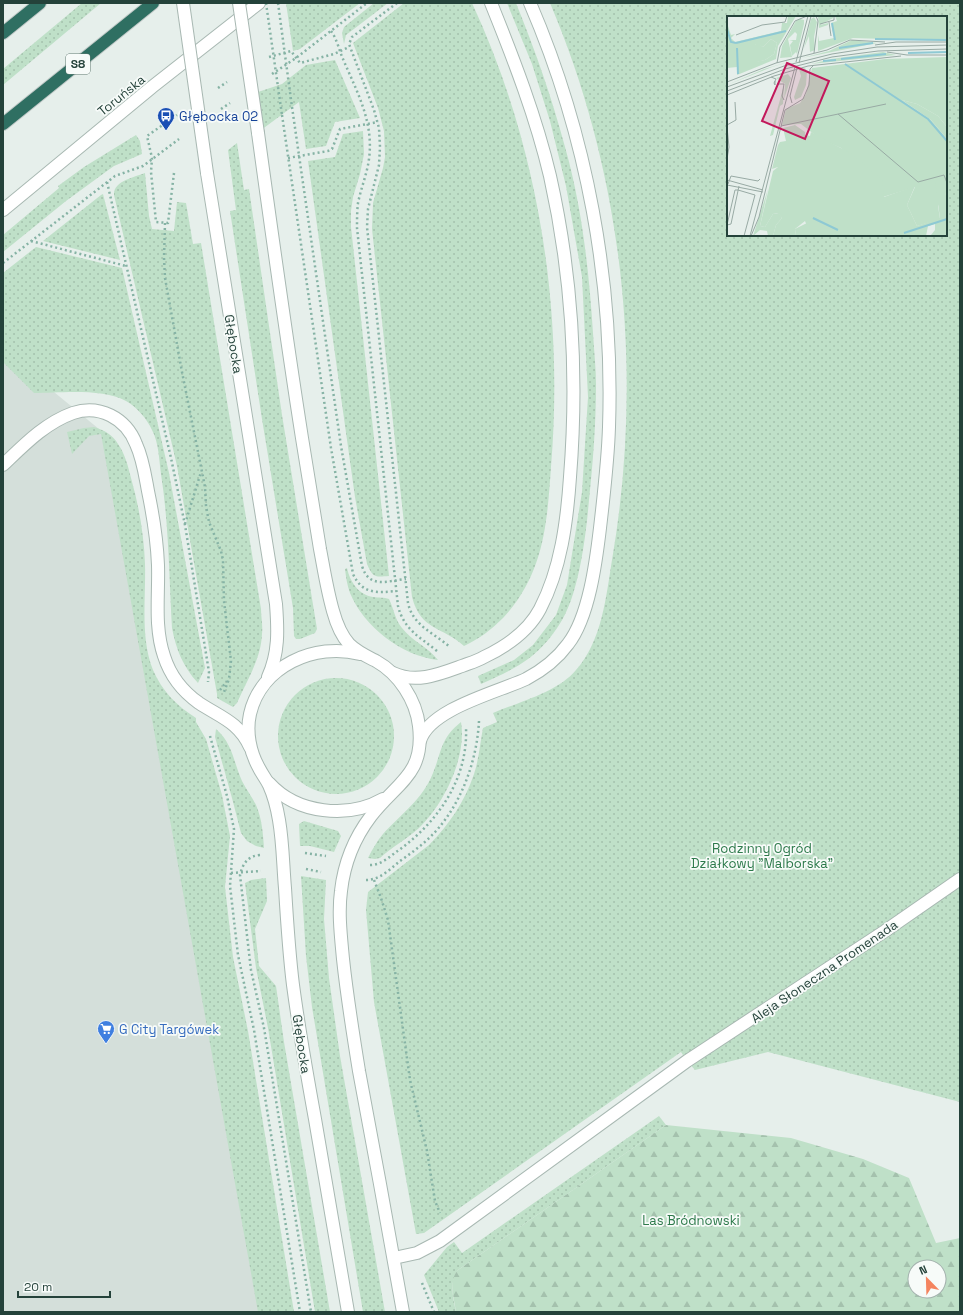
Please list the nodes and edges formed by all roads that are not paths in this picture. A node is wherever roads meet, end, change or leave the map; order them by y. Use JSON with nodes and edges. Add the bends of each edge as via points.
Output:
{"nodes":[{"id":1,"x":40,"y":3,"type":"edge"},
{"id":2,"x":153,"y":3,"type":"edge"},
{"id":3,"x":183,"y":3,"type":"edge"},
{"id":4,"x":239,"y":3,"type":"edge"},
{"id":5,"x":258,"y":3,"type":"edge"},
{"id":6,"x":491,"y":3,"type":"edge"},
{"id":7,"x":530,"y":3,"type":"edge"},
{"id":8,"x":3,"y":33,"type":"edge"},
{"id":9,"x":3,"y":124,"type":"edge"},
{"id":10,"x":3,"y":210,"type":"edge"},
{"id":11,"x":3,"y":465,"type":"edge"},
{"id":12,"x":363,"y":654,"type":"junction"},
{"id":13,"x":392,"y":673,"type":"junction"},
{"id":14,"x":265,"y":684,"type":"junction"},
{"id":15,"x":420,"y":744,"type":"junction"},
{"id":16,"x":252,"y":750,"type":"junction"},
{"id":17,"x":265,"y":777,"type":"junction"},
{"id":18,"x":389,"y":796,"type":"junction"},
{"id":19,"x":960,"y":879,"type":"edge"},
{"id":20,"x":394,"y":1258,"type":"junction"},
{"id":21,"x":348,"y":1312,"type":"edge"},
{"id":22,"x":403,"y":1312,"type":"edge"}],
"edges":[{"from":1,"to":8,"type":"highway"},
{"from":2,"to":9,"type":"highway","number":"S8"},
{"from":3,"to":14,"type":"street","name":"Głębocka","bridge":true,"via":[[207,173],[276,604],[277,648]]},
{"from":4,"to":12,"type":"street","name":"Głębocka","bridge":true,"via":[[285,330],[327,584],[334,614],[343,634],[349,644]]},
{"from":5,"to":10,"type":"street","name":"Toruńska"},
{"from":6,"to":13,"type":"street","via":[[525,90],[557,212],[569,308],[573,383],[574,427],[568,505],[557,566],[540,609],[530,625],[517,638],[481,659],[448,672],[412,678]]},
{"from":7,"to":15,"type":"street","via":[[565,98],[584,170],[605,298],[610,365],[609,428],[597,550],[580,626],[558,657],[526,678],[441,716],[424,732]]},
{"from":11,"to":16,"type":"street","via":[[51,424],[74,413],[99,411],[121,422],[136,443],[152,507],[158,564],[159,626],[163,654],[169,670],[192,697],[241,731]]},
{"from":12,"to":13,"type":"street","name":"Głębocka"},
{"from":12,"to":14,"type":"street","name":"Głębocka","via":[[333,651],[306,656],[282,668]]},
{"from":13,"to":15,"type":"street","name":"Głębocka","via":[[415,707],[420,729]]},
{"from":14,"to":16,"type":"street","name":"Głębocka","via":[[250,715],[248,729]]},
{"from":15,"to":18,"type":"street","name":"Głębocka","via":[[412,771]]},
{"from":16,"to":17,"type":"street","name":"Głębocka"},
{"from":17,"to":18,"type":"street","name":"Głębocka","via":[[288,798],[323,811],[364,808]]},
{"from":17,"to":21,"type":"street","name":"Głębocka","via":[[280,822],[294,994]]},
{"from":18,"to":20,"type":"street","name":"Głębocka","via":[[366,823],[352,850],[342,884],[340,915],[350,1014]]},
{"from":19,"to":20,"type":"street","name":"Aleja Słoneczna Promenada","via":[[687,1061],[452,1232],[424,1250]]},
{"from":20,"to":22,"type":"street","name":"Głębocka"}]}
